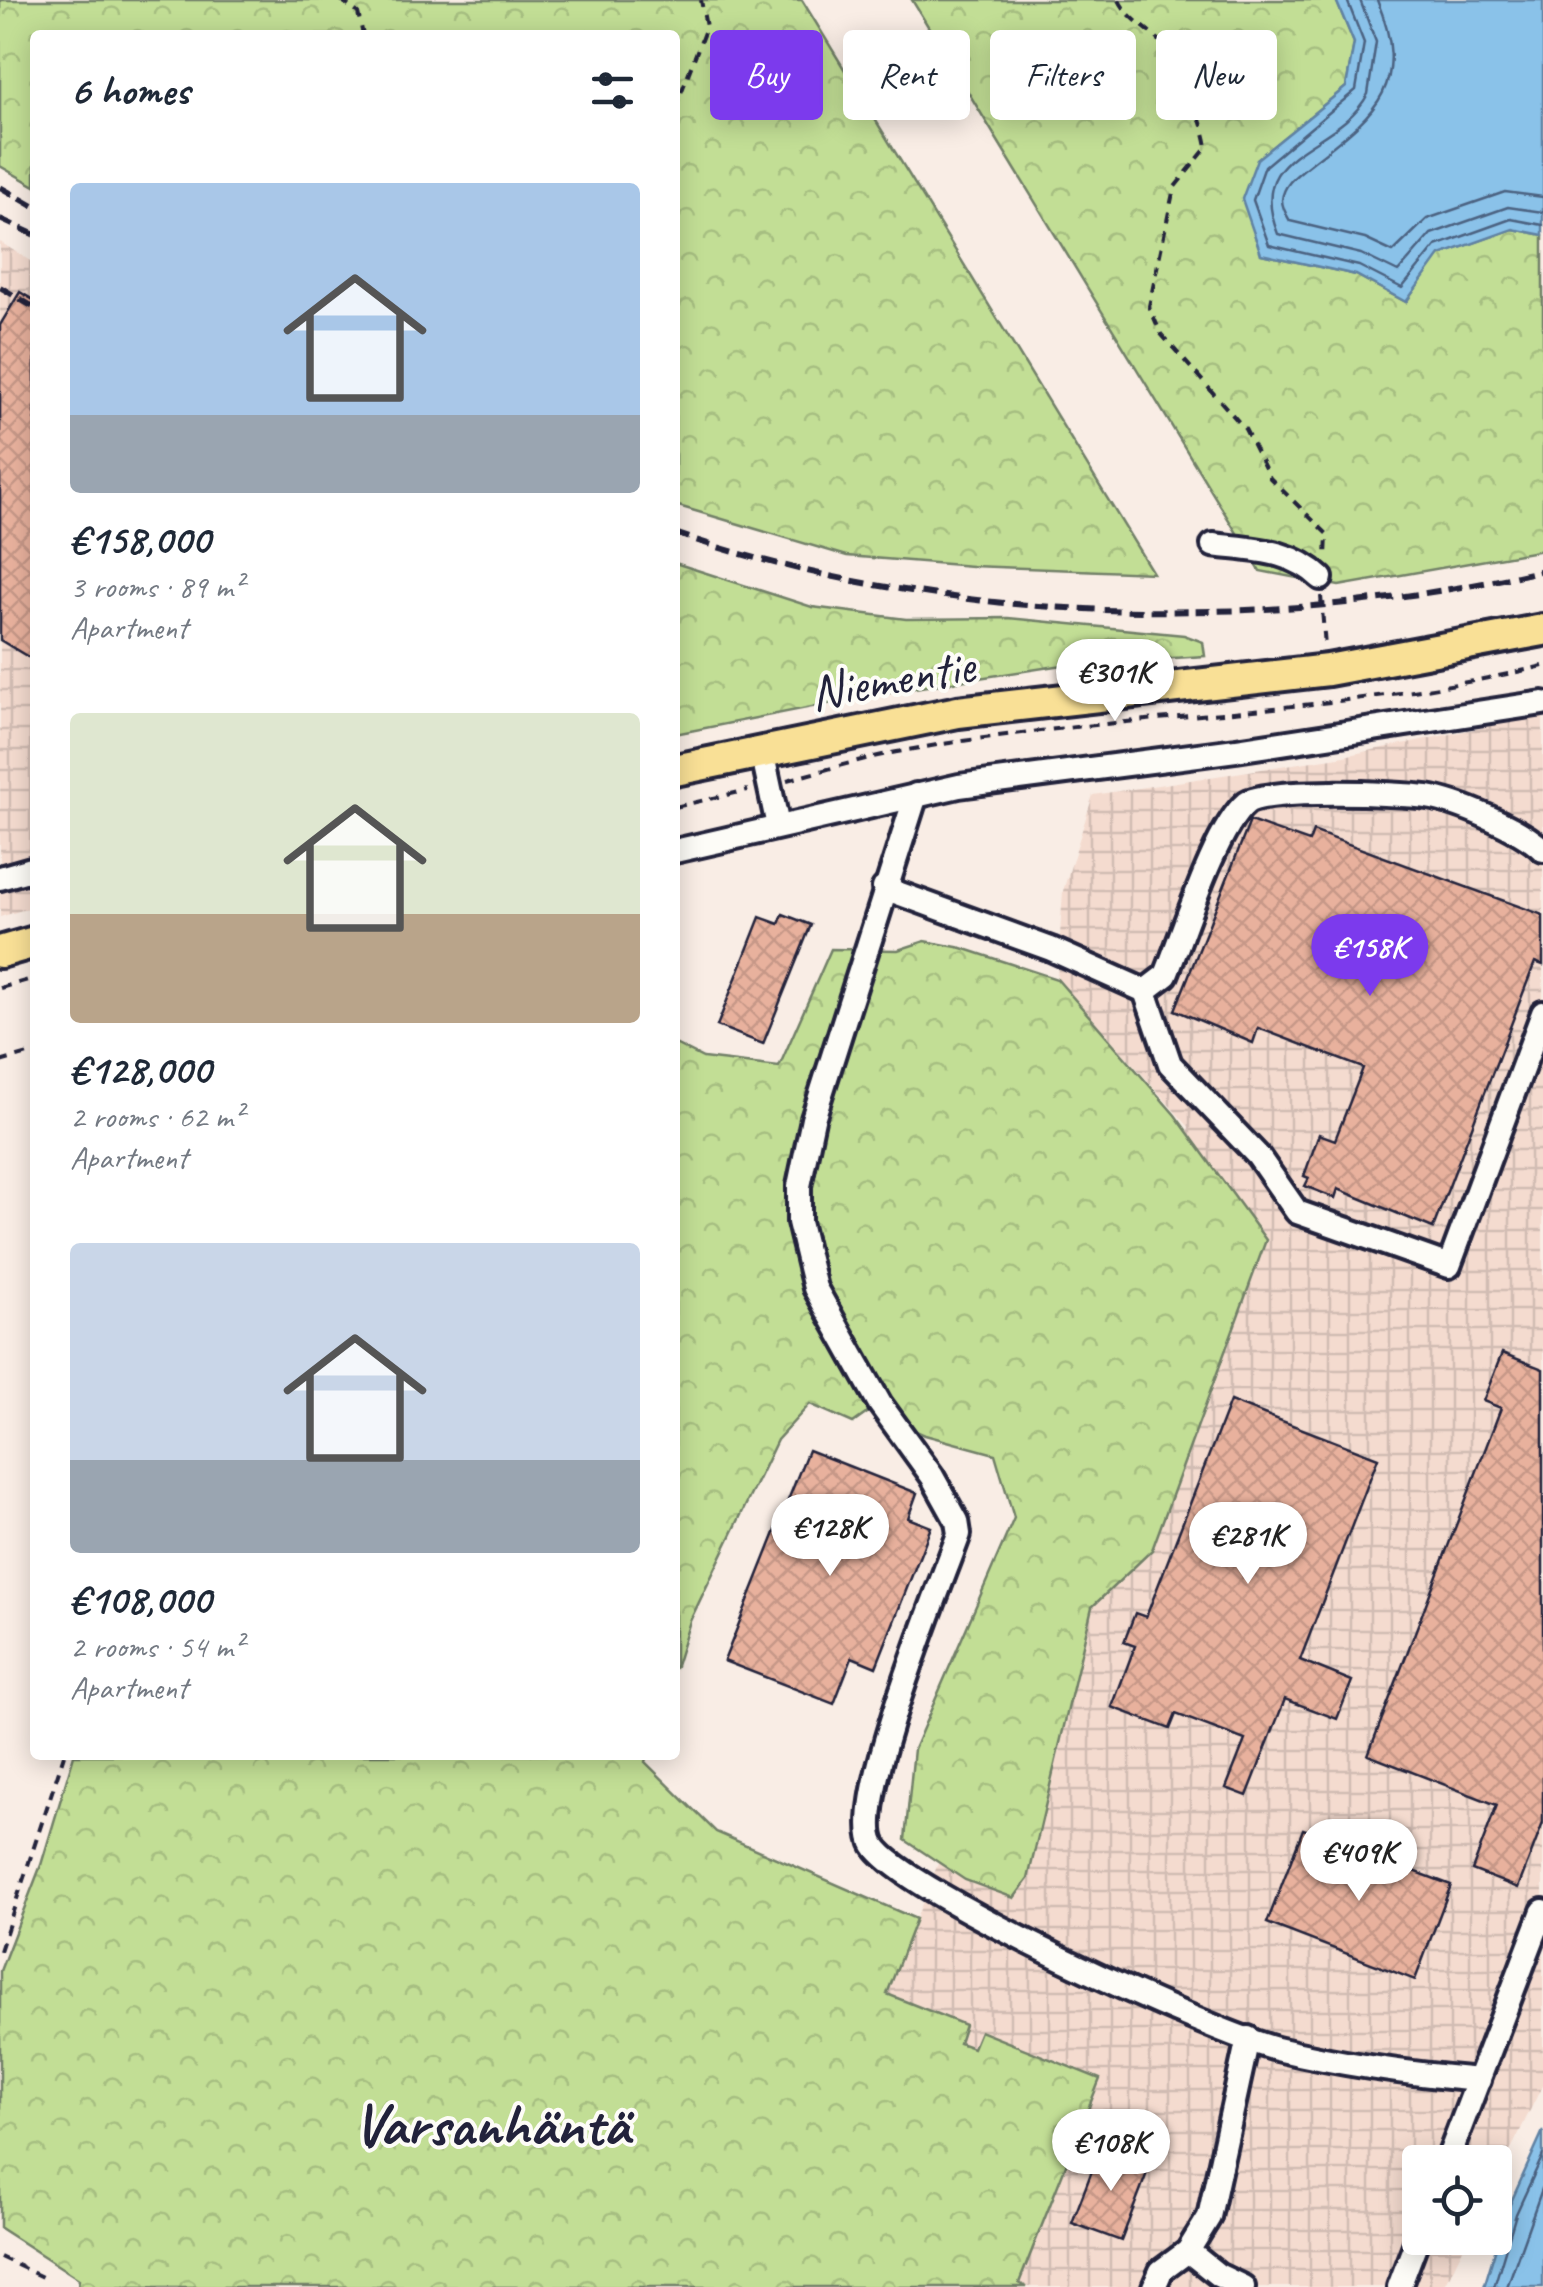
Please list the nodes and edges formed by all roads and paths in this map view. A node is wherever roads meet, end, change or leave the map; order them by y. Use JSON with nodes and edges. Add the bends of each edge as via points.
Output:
{"nodes":[{"id":1,"x":341,"y":0,"type":"edge"},
{"id":2,"x":700,"y":0,"type":"edge"},
{"id":3,"x":1119,"y":0,"type":"edge"},
{"id":4,"x":363,"y":30,"type":"edge"},
{"id":5,"x":680,"y":95,"type":"edge"},
{"id":6,"x":1213,"y":545,"type":"dead end"},
{"id":7,"x":1321,"y":578,"type":"junction"},
{"id":8,"x":1543,"y":630,"type":"edge"},
{"id":9,"x":1543,"y":666,"type":"edge"},
{"id":10,"x":1328,"y":670,"type":"junction"},
{"id":11,"x":1332,"y":703,"type":"junction"},
{"id":12,"x":1543,"y":703,"type":"edge"},
{"id":13,"x":762,"y":751,"type":"junction"},
{"id":14,"x":680,"y":769,"type":"edge"},
{"id":15,"x":768,"y":785,"type":"junction"},
{"id":16,"x":916,"y":795,"type":"junction"},
{"id":17,"x":680,"y":806,"type":"edge"},
{"id":18,"x":778,"y":826,"type":"junction"},
{"id":19,"x":680,"y":850,"type":"edge"},
{"id":20,"x":1543,"y":850,"type":"edge"},
{"id":21,"x":30,"y":869,"type":"edge"},
{"id":22,"x":0,"y":878,"type":"edge"},
{"id":23,"x":884,"y":888,"type":"junction"},
{"id":24,"x":30,"y":943,"type":"edge"},
{"id":25,"x":0,"y":952,"type":"edge"},
{"id":26,"x":30,"y":979,"type":"edge"},
{"id":27,"x":0,"y":988,"type":"edge"},
{"id":28,"x":1146,"y":991,"type":"junction"},
{"id":29,"x":1543,"y":1014,"type":"edge"},
{"id":30,"x":30,"y":1053,"type":"edge"},
{"id":31,"x":0,"y":1062,"type":"edge"},
{"id":32,"x":1524,"y":1065,"type":"junction"},
{"id":33,"x":1543,"y":1080,"type":"edge"},
{"id":34,"x":62,"y":1760,"type":"edge"},
{"id":35,"x":1543,"y":1911,"type":"edge"},
{"id":36,"x":0,"y":1951,"type":"edge"},
{"id":37,"x":1248,"y":2038,"type":"junction"},
{"id":38,"x":1479,"y":2080,"type":"junction"},
{"id":39,"x":1454,"y":2145,"type":"edge"},
{"id":40,"x":1188,"y":2251,"type":"junction"},
{"id":41,"x":1411,"y":2255,"type":"edge"},
{"id":42,"x":0,"y":2257,"type":"edge"},
{"id":43,"x":42,"y":2278,"type":"dead end"},
{"id":44,"x":1154,"y":2287,"type":"edge"},
{"id":45,"x":1243,"y":2287,"type":"edge"},
{"id":46,"x":1398,"y":2287,"type":"edge"}],
"edges":[{"from":1,"to":4,"type":"path","via":[[358,13]]},
{"from":2,"to":5,"type":"path","via":[[706,27]]},
{"from":3,"to":7,"type":"path","via":[[1162,43],[1204,124],[1207,147],[1174,188],[1149,306],[1161,334],[1245,429],[1270,478],[1328,534]]},
{"from":6,"to":7,"type":"street","via":[[1284,554]]},
{"from":7,"to":10,"type":"path"},
{"from":8,"to":10,"type":"main road","name":"Niementie"},
{"from":9,"to":11,"type":"path"},
{"from":10,"to":11,"type":"path"},
{"from":10,"to":13,"type":"main road","name":"Niementie","via":[[958,712]]},
{"from":11,"to":15,"type":"path","via":[[1025,733],[895,753]]},
{"from":12,"to":16,"type":"street"},
{"from":13,"to":14,"type":"main road","name":"Niementie"},
{"from":13,"to":15,"type":"street"},
{"from":15,"to":17,"type":"path"},
{"from":15,"to":18,"type":"street"},
{"from":16,"to":18,"type":"street"},
{"from":16,"to":23,"type":"street"},
{"from":18,"to":19,"type":"street"},
{"from":20,"to":28,"type":"street","via":[[1526,834],[1429,797],[1299,792],[1248,800],[1228,824],[1166,975]]},
{"from":21,"to":22,"type":"street"},
{"from":23,"to":28,"type":"street"},
{"from":23,"to":37,"type":"street","via":[[813,1119],[798,1222],[816,1288],[880,1404],[932,1476],[959,1534],[886,1735],[869,1823],[874,1845],[929,1887],[994,1923],[1182,2015]]},
{"from":24,"to":25,"type":"main road"},
{"from":26,"to":27,"type":"path"},
{"from":28,"to":32,"type":"street","via":[[1170,1064],[1258,1156],[1297,1212],[1449,1266]]},
{"from":29,"to":32,"type":"street"},
{"from":30,"to":31,"type":"path"},
{"from":32,"to":33,"type":"street"},
{"from":34,"to":36,"type":"path"},
{"from":35,"to":38,"type":"street"},
{"from":37,"to":38,"type":"street","via":[[1398,2073]]},
{"from":37,"to":40,"type":"street","via":[[1208,2217]]},
{"from":38,"to":39,"type":"street"},
{"from":40,"to":44,"type":"street","via":[[1161,2271]]},
{"from":40,"to":45,"type":"street"},
{"from":41,"to":46,"type":"street"},
{"from":42,"to":43,"type":"path"}]}
